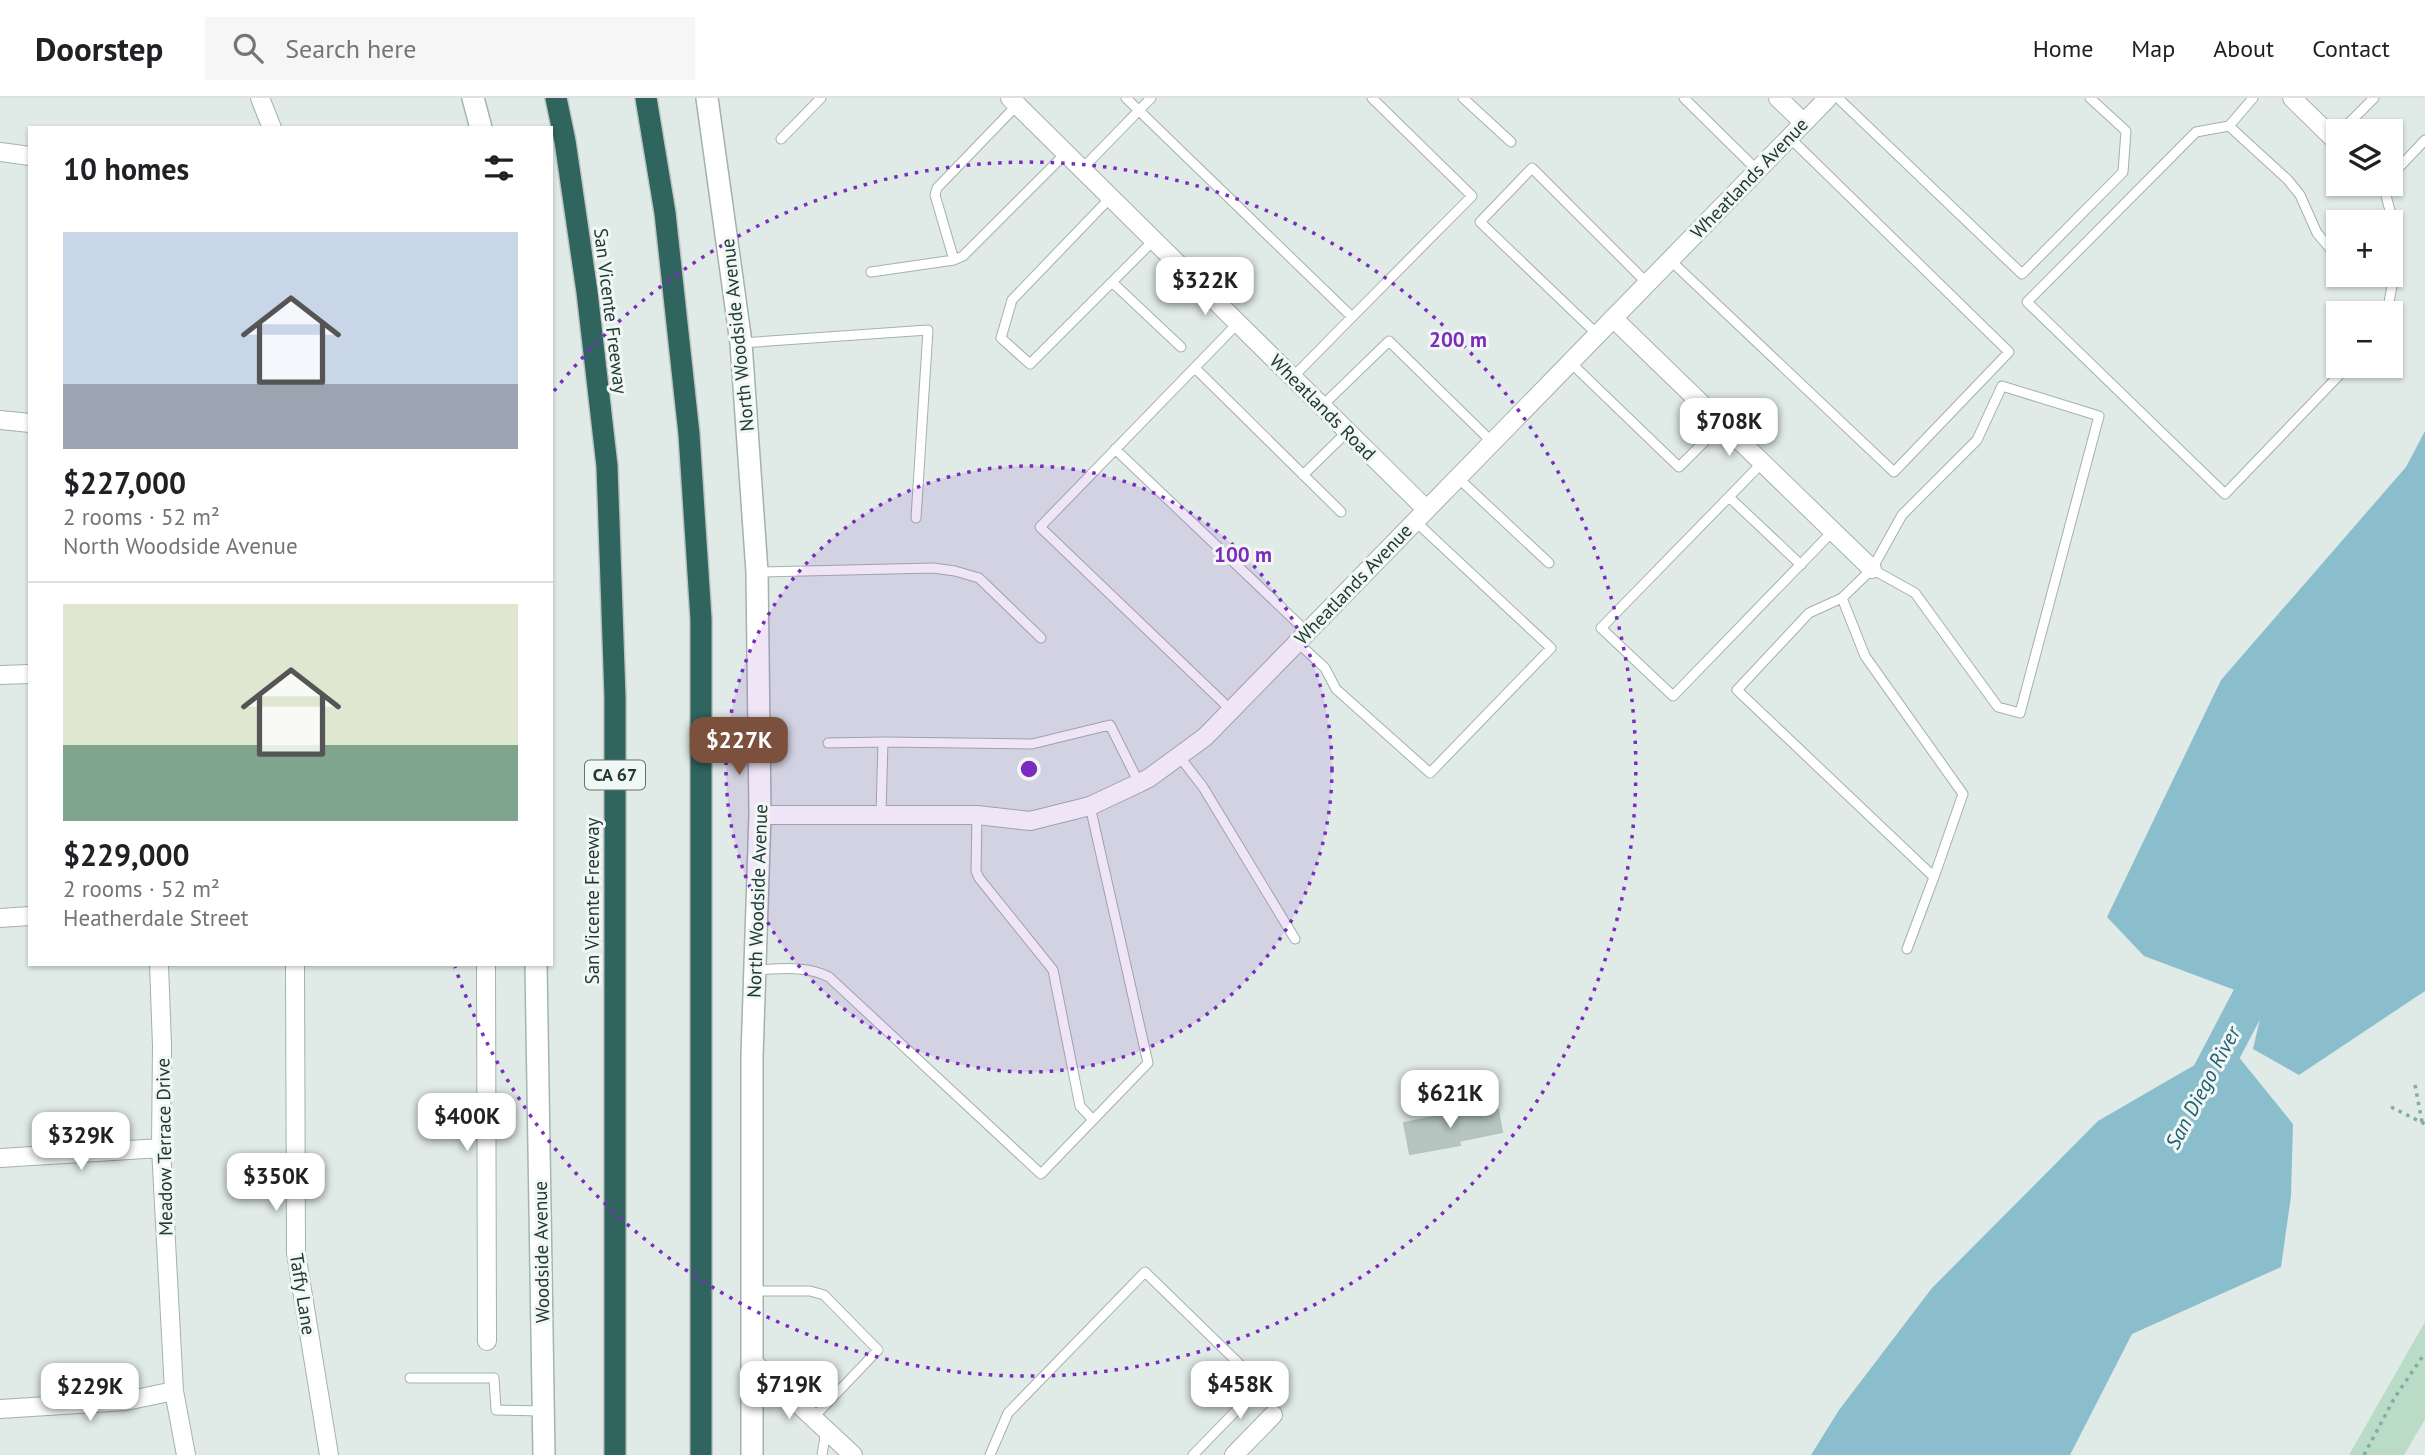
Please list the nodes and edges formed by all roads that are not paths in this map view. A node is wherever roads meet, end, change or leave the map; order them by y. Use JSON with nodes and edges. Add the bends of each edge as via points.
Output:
{"nodes":[{"id":1,"x":260,"y":98,"type":"edge"},
{"id":2,"x":472,"y":98,"type":"edge"},
{"id":3,"x":556,"y":98,"type":"edge"},
{"id":4,"x":646,"y":98,"type":"edge"},
{"id":5,"x":707,"y":98,"type":"edge"},
{"id":6,"x":821,"y":98,"type":"edge"},
{"id":7,"x":1126,"y":98,"type":"edge"},
{"id":8,"x":1150,"y":98,"type":"edge"},
{"id":9,"x":1372,"y":98,"type":"edge"},
{"id":10,"x":1463,"y":98,"type":"edge"},
{"id":11,"x":1684,"y":98,"type":"edge"},
{"id":12,"x":1778,"y":98,"type":"edge"},
{"id":13,"x":1828,"y":98,"type":"edge"},
{"id":14,"x":1838,"y":98,"type":"edge"},
{"id":15,"x":2090,"y":98,"type":"edge"},
{"id":16,"x":2253,"y":98,"type":"edge"},
{"id":17,"x":2291,"y":98,"type":"edge"},
{"id":18,"x":2374,"y":98,"type":"edge"},
{"id":19,"x":1014,"y":101,"type":"edge"},
{"id":20,"x":1139,"y":110,"type":"junction"},
{"id":21,"x":2355,"y":119,"type":"edge"},
{"id":22,"x":1804,"y":123,"type":"junction"},
{"id":23,"x":2229,"y":125,"type":"junction"},
{"id":24,"x":271,"y":126,"type":"edge"},
{"id":25,"x":480,"y":126,"type":"edge"},
{"id":26,"x":2326,"y":127,"type":"edge"},
{"id":27,"x":1790,"y":138,"type":"junction"},
{"id":28,"x":781,"y":139,"type":"dead end"},
{"id":29,"x":2425,"y":140,"type":"edge"},
{"id":30,"x":1511,"y":142,"type":"dead end"},
{"id":31,"x":0,"y":152,"type":"edge"},
{"id":32,"x":1066,"y":153,"type":"junction"},
{"id":33,"x":28,"y":156,"type":"edge"},
{"id":34,"x":2403,"y":163,"type":"edge"},
{"id":35,"x":1082,"y":169,"type":"junction"},
{"id":36,"x":1757,"y":170,"type":"junction"},
{"id":37,"x":1111,"y":197,"type":"junction"},
{"id":38,"x":1154,"y":240,"type":"junction"},
{"id":39,"x":2326,"y":244,"type":"edge"},
{"id":40,"x":954,"y":260,"type":"junction"},
{"id":41,"x":1670,"y":260,"type":"junction"},
{"id":42,"x":871,"y":272,"type":"dead end"},
{"id":43,"x":1112,"y":282,"type":"junction"},
{"id":44,"x":1647,"y":283,"type":"junction"},
{"id":45,"x":1352,"y":317,"type":"junction"},
{"id":46,"x":1613,"y":318,"type":"junction"},
{"id":47,"x":1238,"y":323,"type":"junction"},
{"id":48,"x":1597,"y":334,"type":"junction"},
{"id":49,"x":741,"y":343,"type":"junction"},
{"id":50,"x":1181,"y":347,"type":"dead end"},
{"id":51,"x":1570,"y":362,"type":"junction"},
{"id":52,"x":1195,"y":368,"type":"junction"},
{"id":53,"x":1293,"y":377,"type":"junction"},
{"id":54,"x":2336,"y":378,"type":"edge"},
{"id":55,"x":1322,"y":406,"type":"junction"},
{"id":56,"x":0,"y":420,"type":"edge"},
{"id":57,"x":28,"y":423,"type":"edge"},
{"id":58,"x":1722,"y":424,"type":"junction"},
{"id":59,"x":1348,"y":431,"type":"junction"},
{"id":60,"x":1492,"y":442,"type":"junction"},
{"id":61,"x":1115,"y":449,"type":"junction"},
{"id":62,"x":1762,"y":463,"type":"junction"},
{"id":63,"x":1303,"y":475,"type":"junction"},
{"id":64,"x":1457,"y":477,"type":"junction"},
{"id":65,"x":1729,"y":497,"type":"junction"},
{"id":66,"x":1341,"y":512,"type":"dead end"},
{"id":67,"x":1421,"y":515,"type":"junction"},
{"id":68,"x":916,"y":518,"type":"dead end"},
{"id":69,"x":1833,"y":531,"type":"junction"},
{"id":70,"x":1549,"y":563,"type":"dead end"},
{"id":71,"x":1801,"y":565,"type":"junction"},
{"id":72,"x":1872,"y":569,"type":"junction"},
{"id":73,"x":757,"y":572,"type":"junction"},
{"id":74,"x":1842,"y":598,"type":"junction"},
{"id":75,"x":1302,"y":637,"type":"junction"},
{"id":76,"x":1041,"y":638,"type":"dead end"},
{"id":77,"x":28,"y":674,"type":"edge"},
{"id":78,"x":0,"y":675,"type":"edge"},
{"id":79,"x":1231,"y":710,"type":"junction"},
{"id":80,"x":883,"y":742,"type":"junction"},
{"id":81,"x":828,"y":743,"type":"dead end"},
{"id":82,"x":1179,"y":756,"type":"junction"},
{"id":83,"x":1139,"y":783,"type":"junction"},
{"id":84,"x":1090,"y":806,"type":"junction"},
{"id":85,"x":881,"y":813,"type":"junction"},
{"id":86,"x":760,"y":815,"type":"junction"},
{"id":87,"x":977,"y":815,"type":"junction"},
{"id":88,"x":1934,"y":877,"type":"junction"},
{"id":89,"x":28,"y":916,"type":"edge"},
{"id":90,"x":0,"y":918,"type":"edge"},
{"id":91,"x":1295,"y":939,"type":"dead end"},
{"id":92,"x":1907,"y":949,"type":"dead end"},
{"id":93,"x":159,"y":966,"type":"edge"},
{"id":94,"x":295,"y":966,"type":"edge"},
{"id":95,"x":486,"y":966,"type":"edge"},
{"id":96,"x":536,"y":966,"type":"edge"},
{"id":97,"x":755,"y":970,"type":"junction"},
{"id":98,"x":1093,"y":1120,"type":"junction"},
{"id":99,"x":161,"y":1148,"type":"junction"},
{"id":100,"x":0,"y":1158,"type":"edge"},
{"id":101,"x":751,"y":1291,"type":"junction"},
{"id":102,"x":487,"y":1341,"type":"dead end"},
{"id":103,"x":751,"y":1360,"type":"junction"},
{"id":104,"x":410,"y":1378,"type":"dead end"},
{"id":105,"x":174,"y":1391,"type":"junction"},
{"id":106,"x":0,"y":1409,"type":"edge"},
{"id":107,"x":544,"y":1411,"type":"junction"},
{"id":108,"x":1273,"y":1415,"type":"dead end"},
{"id":109,"x":820,"y":1424,"type":"junction"},
{"id":110,"x":186,"y":1455,"type":"edge"},
{"id":111,"x":329,"y":1455,"type":"edge"},
{"id":112,"x":544,"y":1455,"type":"edge"},
{"id":113,"x":615,"y":1455,"type":"edge"},
{"id":114,"x":701,"y":1455,"type":"edge"},
{"id":115,"x":752,"y":1455,"type":"edge"},
{"id":116,"x":822,"y":1455,"type":"edge"},
{"id":117,"x":853,"y":1455,"type":"edge"},
{"id":118,"x":990,"y":1455,"type":"edge"},
{"id":119,"x":1193,"y":1455,"type":"edge"},
{"id":120,"x":1234,"y":1455,"type":"edge"}],
"edges":[{"from":1,"to":24,"type":"street"},
{"from":2,"to":25,"type":"street"},
{"from":3,"to":113,"type":"highway","name":"San Vicente Freeway","number":"CA 67","via":[[587,292],[607,466],[615,697]]},
{"from":4,"to":114,"type":"highway","via":[[665,213],[689,434],[701,619]]},
{"from":5,"to":49,"type":"street","name":"North Woodside Avenue"},
{"from":6,"to":28,"type":"lane"},
{"from":7,"to":20,"type":"lane"},
{"from":8,"to":20,"type":"lane"},
{"from":9,"to":45,"type":"lane","via":[[1472,196]]},
{"from":10,"to":30,"type":"lane"},
{"from":11,"to":36,"type":"lane"},
{"from":12,"to":22,"type":"street"},
{"from":13,"to":22,"type":"street","name":"Wheatlands Avenue"},
{"from":14,"to":15,"type":"lane","via":[[2022,274],[2123,172],[2126,131]]},
{"from":16,"to":23,"type":"lane"},
{"from":17,"to":26,"type":"street"},
{"from":18,"to":21,"type":"lane"},
{"from":19,"to":32,"type":"street","name":"Wheatlands Road"},
{"from":19,"to":40,"type":"lane","via":[[937,188],[935,195]]},
{"from":20,"to":35,"type":"lane"},
{"from":20,"to":45,"type":"lane"},
{"from":22,"to":27,"type":"street","name":"Wheatlands Avenue"},
{"from":23,"to":39,"type":"lane","via":[[2288,180]]},
{"from":23,"to":54,"type":"lane","via":[[2196,132],[2027,302],[2225,494]]},
{"from":27,"to":36,"type":"street","name":"Wheatlands Avenue"},
{"from":27,"to":41,"type":"lane","via":[[2010,352],[1894,472]]},
{"from":29,"to":34,"type":"lane"},
{"from":31,"to":33,"type":"street"},
{"from":32,"to":35,"type":"street","name":"Wheatlands Road"},
{"from":32,"to":40,"type":"lane"},
{"from":35,"to":37,"type":"street","name":"Wheatlands Road"},
{"from":36,"to":41,"type":"street","name":"Wheatlands Avenue"},
{"from":37,"to":38,"type":"street","name":"Wheatlands Road"},
{"from":37,"to":43,"type":"lane","via":[[1012,300],[1000,338],[1030,365]]},
{"from":38,"to":43,"type":"lane"},
{"from":38,"to":47,"type":"street","name":"Wheatlands Road"},
{"from":40,"to":42,"type":"lane"},
{"from":41,"to":44,"type":"street","name":"Wheatlands Avenue"},
{"from":43,"to":50,"type":"lane"},
{"from":44,"to":46,"type":"street","name":"Wheatlands Avenue"},
{"from":44,"to":48,"type":"lane","via":[[1532,167],[1480,222]]},
{"from":45,"to":53,"type":"lane"},
{"from":46,"to":48,"type":"street","name":"Wheatlands Avenue"},
{"from":46,"to":58,"type":"street"},
{"from":47,"to":52,"type":"lane"},
{"from":47,"to":53,"type":"street","name":"Wheatlands Road"},
{"from":48,"to":51,"type":"street","name":"Wheatlands Avenue"},
{"from":49,"to":68,"type":"lane","via":[[928,330]]},
{"from":49,"to":73,"type":"street","name":"North Woodside Avenue"},
{"from":51,"to":58,"type":"lane","via":[[1679,467]]},
{"from":51,"to":60,"type":"street","name":"Wheatlands Avenue"},
{"from":52,"to":61,"type":"lane"},
{"from":52,"to":63,"type":"lane"},
{"from":53,"to":55,"type":"street","name":"Wheatlands Road"},
{"from":55,"to":59,"type":"street","name":"Wheatlands Road"},
{"from":55,"to":60,"type":"lane","via":[[1389,341]]},
{"from":56,"to":57,"type":"street"},
{"from":58,"to":62,"type":"street"},
{"from":59,"to":63,"type":"lane"},
{"from":59,"to":67,"type":"street","name":"Wheatlands Road"},
{"from":60,"to":64,"type":"street","name":"Wheatlands Avenue"},
{"from":61,"to":75,"type":"lane"},
{"from":61,"to":79,"type":"lane","via":[[1040,527]]},
{"from":62,"to":65,"type":"lane"},
{"from":62,"to":69,"type":"street"},
{"from":63,"to":66,"type":"lane"},
{"from":64,"to":67,"type":"street","name":"Wheatlands Avenue"},
{"from":64,"to":70,"type":"lane"},
{"from":65,"to":71,"type":"lane"},
{"from":65,"to":71,"type":"lane","via":[[1601,628],[1673,696]]},
{"from":67,"to":75,"type":"street","name":"Wheatlands Avenue"},
{"from":67,"to":75,"type":"lane","via":[[1550,649],[1430,774],[1336,689]]},
{"from":69,"to":71,"type":"lane"},
{"from":69,"to":72,"type":"street"},
{"from":72,"to":72,"type":"lane","via":[[1915,593],[1998,707],[2020,713],[2099,416],[2002,386],[1977,440],[1902,515]]},
{"from":72,"to":74,"type":"lane"},
{"from":73,"to":76,"type":"lane","via":[[955,571],[979,579]]},
{"from":73,"to":86,"type":"street","name":"North Woodside Avenue"},
{"from":74,"to":88,"type":"lane","via":[[1865,656],[1962,793]]},
{"from":74,"to":88,"type":"lane","via":[[1809,612],[1737,690]]},
{"from":75,"to":79,"type":"street","name":"Wheatlands Avenue"},
{"from":77,"to":78,"type":"street"},
{"from":79,"to":82,"type":"street","name":"Wheatlands Avenue"},
{"from":80,"to":81,"type":"lane"},
{"from":80,"to":83,"type":"lane","via":[[1032,744],[1110,725]]},
{"from":80,"to":85,"type":"lane"},
{"from":82,"to":83,"type":"street","name":"Wheatlands Avenue"},
{"from":82,"to":91,"type":"lane","via":[[1203,787]]},
{"from":83,"to":84,"type":"street","name":"Wheatlands Avenue"},
{"from":84,"to":87,"type":"street","name":"Wheatlands Avenue","via":[[1030,821]]},
{"from":84,"to":98,"type":"lane","via":[[1148,1063]]},
{"from":85,"to":86,"type":"street","name":"Wheatlands Avenue"},
{"from":85,"to":87,"type":"street","name":"Wheatlands Avenue"},
{"from":86,"to":97,"type":"street","name":"North Woodside Avenue"},
{"from":87,"to":98,"type":"lane","via":[[976,871],[1053,970],[1080,1106]]},
{"from":88,"to":92,"type":"lane"},
{"from":89,"to":90,"type":"street"},
{"from":93,"to":99,"type":"street","name":"Meadow Terrace Drive"},
{"from":94,"to":111,"type":"street","name":"Taffy Lane","via":[[296,1253]]},
{"from":95,"to":102,"type":"street"},
{"from":96,"to":107,"type":"street","name":"Woodside Avenue"},
{"from":97,"to":98,"type":"lane","via":[[803,968],[829,977],[1041,1174]]},
{"from":97,"to":101,"type":"street","name":"North Woodside Avenue"},
{"from":99,"to":100,"type":"street"},
{"from":99,"to":105,"type":"street","name":"Meadow Terrace Drive"},
{"from":101,"to":103,"type":"street","name":"North Woodside Avenue"},
{"from":101,"to":109,"type":"lane","via":[[824,1295],[878,1350]]},
{"from":103,"to":109,"type":"street"},
{"from":103,"to":115,"type":"street","name":"North Woodside Avenue"},
{"from":104,"to":107,"type":"lane","via":[[494,1378],[496,1410]]},
{"from":105,"to":106,"type":"street","via":[[126,1401]]},
{"from":105,"to":110,"type":"street","name":"Meadow Terrace Drive"},
{"from":107,"to":112,"type":"street","name":"Woodside Avenue"},
{"from":108,"to":120,"type":"street"},
{"from":109,"to":116,"type":"lane"},
{"from":109,"to":117,"type":"street"},
{"from":118,"to":119,"type":"lane","via":[[1008,1413],[1145,1272],[1261,1385]]}]}
